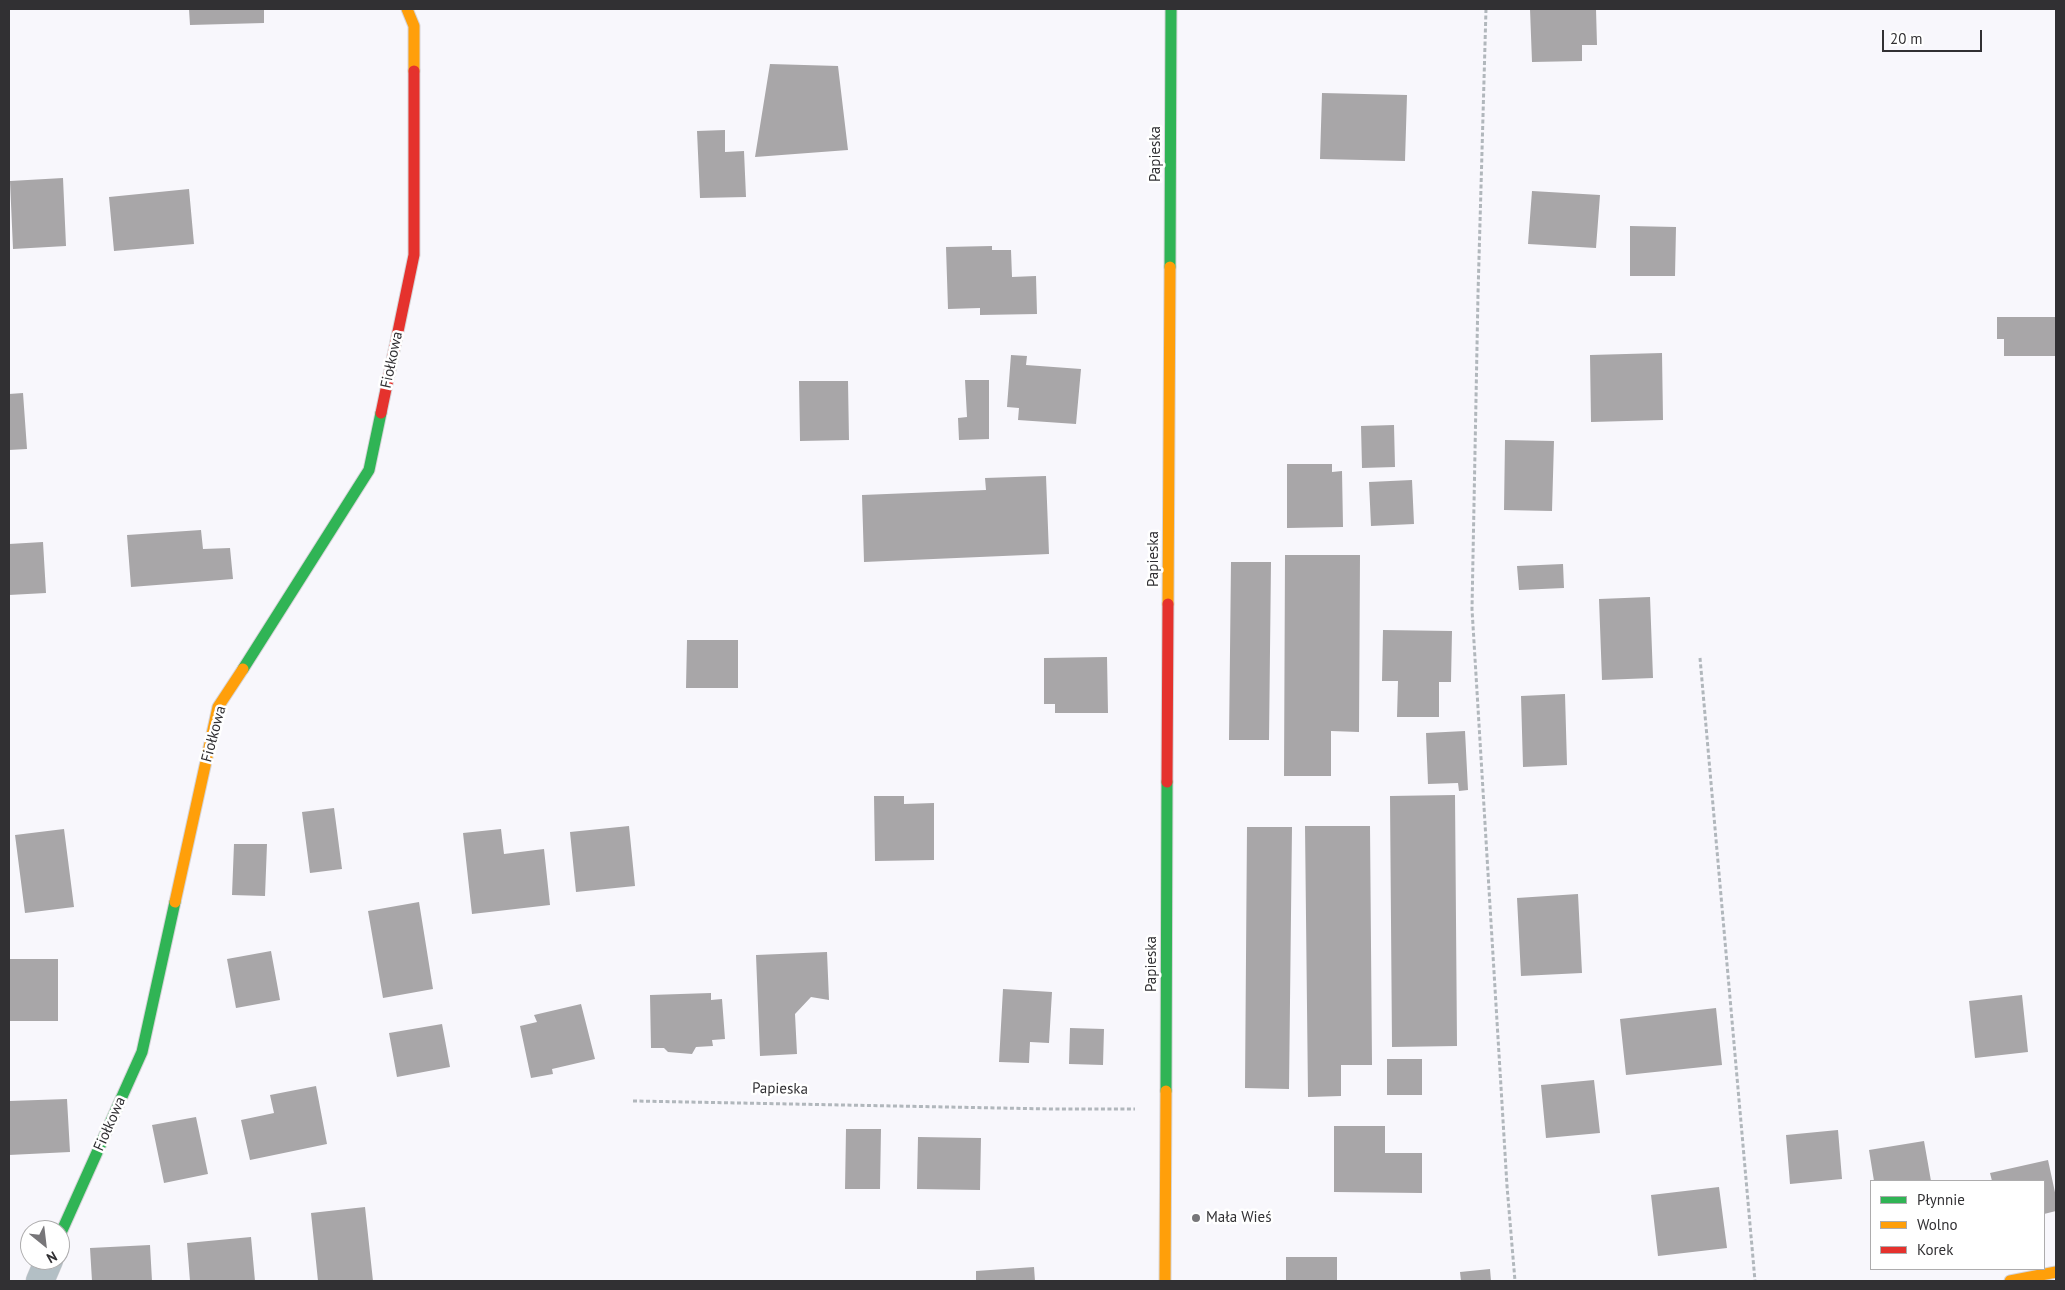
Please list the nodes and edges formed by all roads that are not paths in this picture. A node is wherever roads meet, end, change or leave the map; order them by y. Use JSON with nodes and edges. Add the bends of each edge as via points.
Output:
{"nodes":[{"id":1,"x":406,"y":9,"type":"edge"},
{"id":2,"x":1172,"y":9,"type":"edge"},
{"id":3,"x":67,"y":1220,"type":"edge"},
{"id":4,"x":2056,"y":1272,"type":"edge"},
{"id":5,"x":1165,"y":1281,"type":"edge"},
{"id":6,"x":2010,"y":1281,"type":"edge"}],
"edges":[{"from":1,"to":3,"type":"street","name":"Fiołkowa","via":[[414,26],[414,255],[369,470],[218,707],[142,1052]]},
{"from":2,"to":5,"type":"street","name":"Papieska"},
{"from":4,"to":6,"type":"street"}]}
